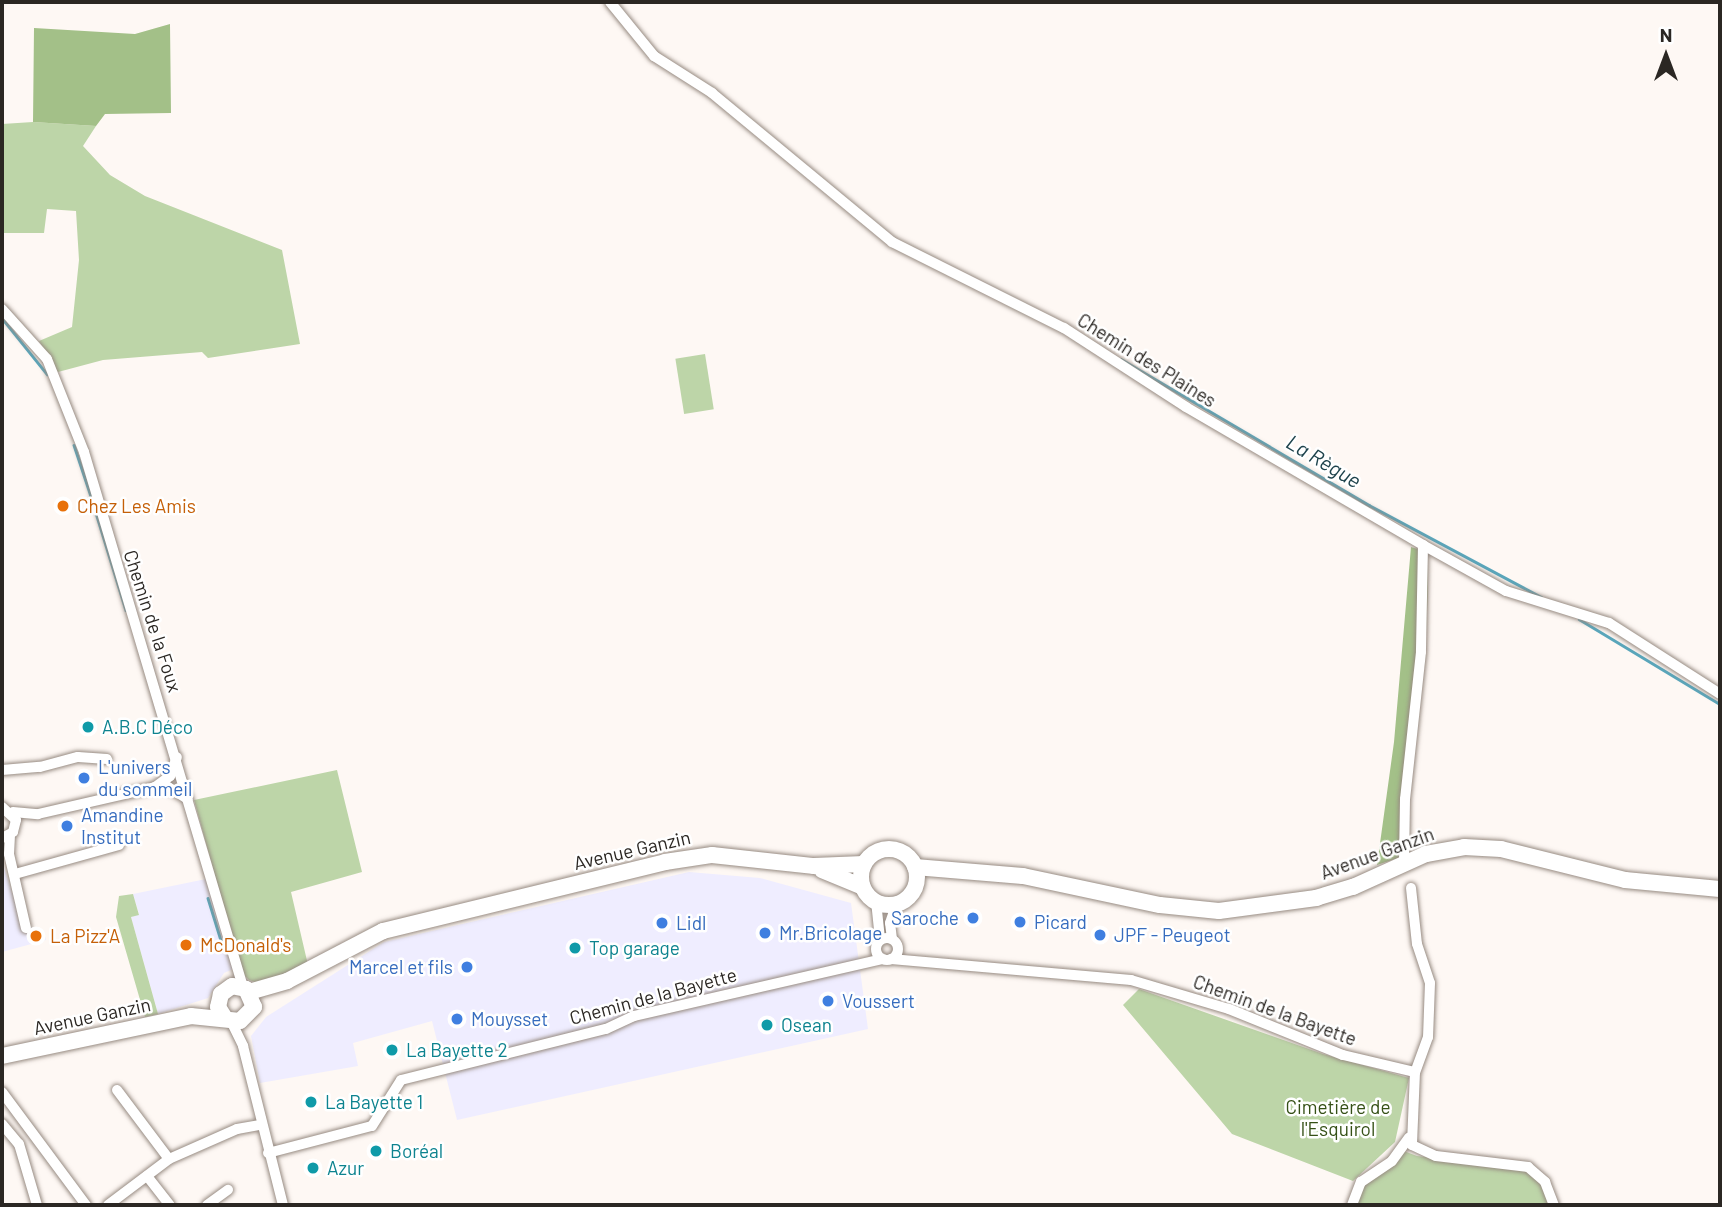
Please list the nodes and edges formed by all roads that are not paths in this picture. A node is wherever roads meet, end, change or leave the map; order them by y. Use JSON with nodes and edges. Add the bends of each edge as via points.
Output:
{"nodes":[{"id":1,"x":610,"y":2,"type":"edge"},
{"id":2,"x":2,"y":309,"type":"edge"},
{"id":3,"x":1423,"y":545,"type":"junction"},
{"id":4,"x":1720,"y":694,"type":"edge"},
{"id":5,"x":177,"y":757,"type":"junction"},
{"id":6,"x":107,"y":759,"type":"dead end"},
{"id":7,"x":2,"y":770,"type":"edge"},
{"id":8,"x":167,"y":778,"type":"junction"},
{"id":9,"x":185,"y":786,"type":"junction"},
{"id":10,"x":155,"y":787,"type":"junction"},
{"id":11,"x":188,"y":799,"type":"junction"},
{"id":12,"x":5,"y":808,"type":"edge"},
{"id":13,"x":38,"y":814,"type":"junction"},
{"id":14,"x":7,"y":836,"type":"edge"},
{"id":15,"x":119,"y":845,"type":"dead end"},
{"id":16,"x":1404,"y":862,"type":"junction"},
{"id":17,"x":864,"y":864,"type":"junction"},
{"id":18,"x":814,"y":866,"type":"junction"},
{"id":19,"x":915,"y":867,"type":"junction"},
{"id":20,"x":964,"y":872,"type":"junction"},
{"id":21,"x":15,"y":874,"type":"junction"},
{"id":22,"x":915,"y":886,"type":"junction"},
{"id":23,"x":863,"y":887,"type":"junction"},
{"id":24,"x":1411,"y":888,"type":"dead end"},
{"id":25,"x":1720,"y":889,"type":"edge"},
{"id":26,"x":876,"y":901,"type":"junction"},
{"id":27,"x":897,"y":903,"type":"junction"},
{"id":28,"x":26,"y":928,"type":"dead end"},
{"id":29,"x":886,"y":952,"type":"junction"},
{"id":30,"x":236,"y":1004,"type":"junction"},
{"id":31,"x":2,"y":1056,"type":"edge"},
{"id":32,"x":1415,"y":1073,"type":"junction"},
{"id":33,"x":117,"y":1090,"type":"dead end"},
{"id":34,"x":2,"y":1092,"type":"edge"},
{"id":35,"x":21,"y":1118,"type":"junction"},
{"id":36,"x":259,"y":1125,"type":"junction"},
{"id":37,"x":5,"y":1126,"type":"edge"},
{"id":38,"x":1409,"y":1138,"type":"junction"},
{"id":39,"x":268,"y":1153,"type":"junction"},
{"id":40,"x":169,"y":1158,"type":"junction"},
{"id":41,"x":147,"y":1175,"type":"junction"},
{"id":42,"x":228,"y":1191,"type":"dead end"},
{"id":43,"x":37,"y":1205,"type":"edge"},
{"id":44,"x":86,"y":1205,"type":"edge"},
{"id":45,"x":108,"y":1205,"type":"edge"},
{"id":46,"x":170,"y":1205,"type":"edge"},
{"id":47,"x":207,"y":1205,"type":"edge"},
{"id":48,"x":283,"y":1205,"type":"edge"},
{"id":49,"x":1352,"y":1205,"type":"edge"},
{"id":50,"x":1554,"y":1205,"type":"edge"}],
"edges":[{"from":1,"to":3,"type":"street","name":"Chemin des Plaines","via":[[654,56],[712,93],[892,242],[1064,328],[1186,407]]},
{"from":2,"to":5,"type":"street","name":"Chemin de la Foux","via":[[36,344],[58,382],[84,452]]},
{"from":3,"to":4,"type":"street","name":"Chemin des Plaines","via":[[1506,591],[1609,623]]},
{"from":3,"to":16,"type":"street","via":[[1421,652],[1407,778]]},
{"from":5,"to":8,"type":"street"},
{"from":5,"to":9,"type":"street","name":"Chemin de la Foux"},
{"from":6,"to":7,"type":"street","via":[[78,757]]},
{"from":8,"to":9,"type":"street"},
{"from":8,"to":10,"type":"street"},
{"from":9,"to":11,"type":"street","name":"Chemin de la Foux"},
{"from":10,"to":11,"type":"street","via":[[168,788]]},
{"from":10,"to":13,"type":"street"},
{"from":11,"to":30,"type":"street","name":"Chemin de la Foux","via":[[232,962]]},
{"from":12,"to":13,"type":"street"},
{"from":12,"to":14,"type":"street"},
{"from":13,"to":14,"type":"street"},
{"from":14,"to":21,"type":"street"},
{"from":15,"to":21,"type":"street"},
{"from":16,"to":20,"type":"main road","name":"Avenue Ganzin","via":[[1353,887],[1316,898],[1219,911],[1160,905],[1023,876]]},
{"from":16,"to":25,"type":"main road","name":"Avenue Ganzin","via":[[1441,850],[1481,847],[1625,880]]},
{"from":17,"to":18,"type":"main road","name":"Avenue Ganzin"},
{"from":17,"to":19,"type":"main road","via":[[877,852],[889,849],[904,853]]},
{"from":17,"to":23,"type":"main road"},
{"from":18,"to":23,"type":"main road","name":"Avenue Ganzin"},
{"from":18,"to":30,"type":"main road","name":"Avenue Ganzin","via":[[737,856],[687,858],[462,912],[381,939]]},
{"from":19,"to":20,"type":"main road","name":"Avenue Ganzin"},
{"from":19,"to":22,"type":"main road"},
{"from":20,"to":22,"type":"main road","name":"Avenue Ganzin"},
{"from":21,"to":28,"type":"street"},
{"from":22,"to":27,"type":"main road"},
{"from":23,"to":26,"type":"main road"},
{"from":24,"to":32,"type":"street","via":[[1417,944],[1430,983],[1428,1037]]},
{"from":26,"to":27,"type":"main road"},
{"from":26,"to":29,"type":"street"},
{"from":27,"to":29,"type":"street"},
{"from":29,"to":32,"type":"street","name":"Chemin de la Bayette","via":[[914,963],[1131,980],[1229,1009],[1343,1055]]},
{"from":29,"to":39,"type":"street","name":"Chemin de la Bayette","via":[[401,1080],[372,1126]]},
{"from":30,"to":31,"type":"main road","name":"Avenue Ganzin"},
{"from":30,"to":36,"type":"street","name":"Chemin de la Foux"},
{"from":32,"to":38,"type":"street"},
{"from":33,"to":40,"type":"street"},
{"from":34,"to":35,"type":"street"},
{"from":35,"to":37,"type":"street"},
{"from":35,"to":44,"type":"street"},
{"from":36,"to":39,"type":"street","name":"Chemin de la Foux"},
{"from":36,"to":40,"type":"street","via":[[237,1129]]},
{"from":37,"to":43,"type":"street","via":[[19,1144]]},
{"from":38,"to":49,"type":"street","via":[[1392,1161],[1361,1182]]},
{"from":38,"to":50,"type":"street","via":[[1420,1152],[1528,1167],[1545,1182]]},
{"from":39,"to":48,"type":"street","name":"Chemin de la Foux"},
{"from":40,"to":41,"type":"street"},
{"from":41,"to":45,"type":"street"},
{"from":41,"to":46,"type":"street"},
{"from":42,"to":47,"type":"street"}]}
